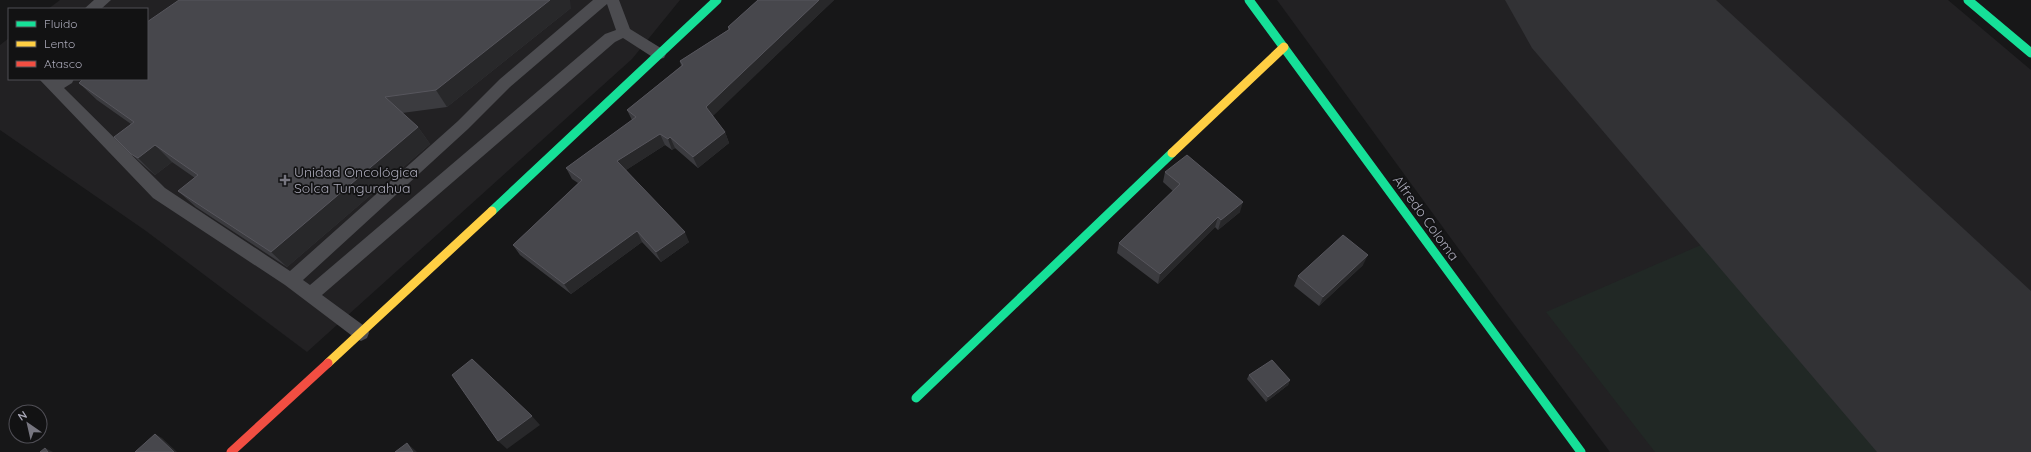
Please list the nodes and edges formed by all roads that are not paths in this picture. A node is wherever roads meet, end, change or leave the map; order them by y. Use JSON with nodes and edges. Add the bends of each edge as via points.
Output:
{"nodes":[{"id":1,"x":104,"y":0,"type":"edge"},
{"id":2,"x":602,"y":0,"type":"edge"},
{"id":3,"x":612,"y":0,"type":"edge"},
{"id":4,"x":717,"y":0,"type":"edge"},
{"id":5,"x":1249,"y":0,"type":"edge"},
{"id":6,"x":1968,"y":0,"type":"edge"},
{"id":7,"x":92,"y":8,"type":"edge"},
{"id":8,"x":624,"y":32,"type":"junction"},
{"id":9,"x":1284,"y":47,"type":"junction"},
{"id":10,"x":2031,"y":53,"type":"edge"},
{"id":11,"x":659,"y":54,"type":"junction"},
{"id":12,"x":56,"y":82,"type":"edge"},
{"id":13,"x":291,"y":280,"type":"junction"},
{"id":14,"x":310,"y":295,"type":"junction"},
{"id":15,"x":361,"y":333,"type":"junction"},
{"id":16,"x":916,"y":398,"type":"dead end"},
{"id":17,"x":231,"y":452,"type":"edge"},
{"id":18,"x":1581,"y":452,"type":"edge"}],
"edges":[{"from":1,"to":7,"type":"lane"},
{"from":2,"to":13,"type":"lane","via":[[506,83]]},
{"from":3,"to":8,"type":"lane"},
{"from":4,"to":11,"type":"street"},
{"from":5,"to":9,"type":"street","name":"Alfredo Coloma"},
{"from":6,"to":10,"type":"street"},
{"from":8,"to":11,"type":"lane"},
{"from":8,"to":14,"type":"lane","via":[[600,45]]},
{"from":9,"to":16,"type":"street"},
{"from":9,"to":18,"type":"street","name":"Alfredo Coloma"},
{"from":11,"to":15,"type":"street"},
{"from":12,"to":13,"type":"lane","via":[[159,193]]},
{"from":13,"to":14,"type":"lane"},
{"from":14,"to":15,"type":"lane"},
{"from":15,"to":17,"type":"street"}]}
